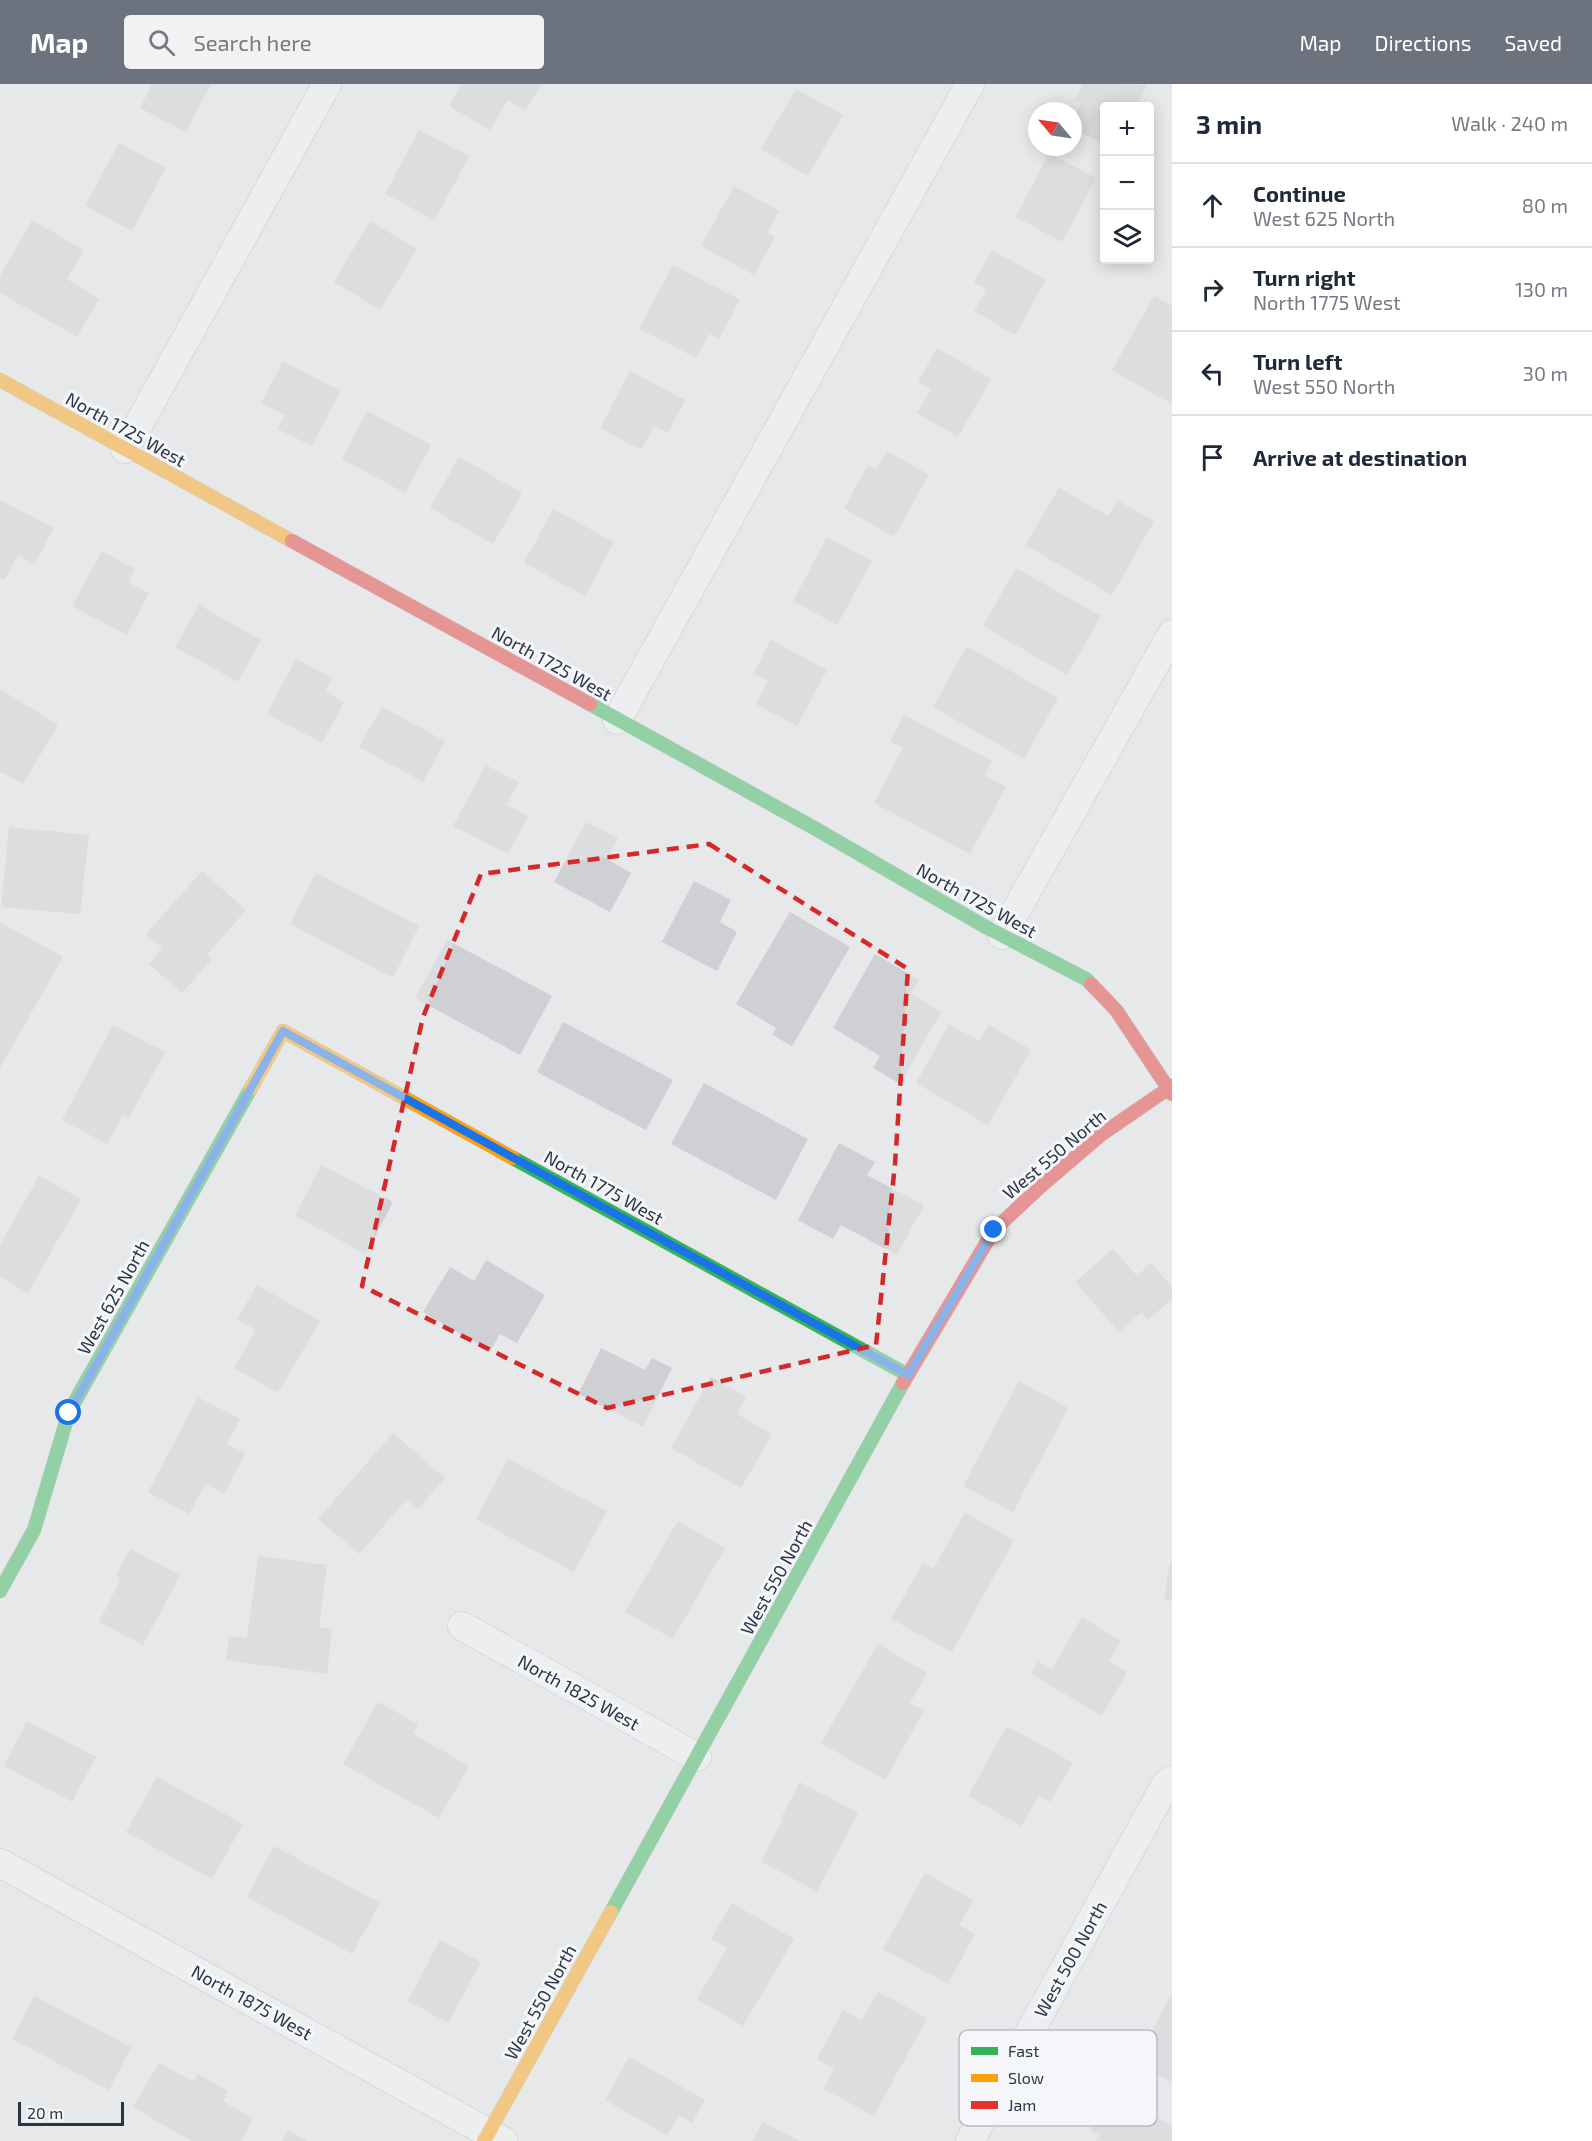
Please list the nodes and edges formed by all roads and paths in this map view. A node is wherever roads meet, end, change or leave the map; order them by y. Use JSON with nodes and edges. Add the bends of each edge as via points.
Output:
{"nodes":[{"id":1,"x":327,"y":84,"type":"edge"},
{"id":2,"x":970,"y":84,"type":"edge"},
{"id":3,"x":0,"y":380,"type":"edge"},
{"id":4,"x":125,"y":449,"type":"junction"},
{"id":5,"x":1172,"y":634,"type":"edge"},
{"id":6,"x":617,"y":720,"type":"junction"},
{"id":7,"x":1002,"y":935,"type":"junction"},
{"id":8,"x":283,"y":1031,"type":"joint"},
{"id":9,"x":1171,"y":1089,"type":"edge"},
{"id":10,"x":908,"y":1375,"type":"junction"},
{"id":11,"x":0,"y":1591,"type":"edge"},
{"id":12,"x":462,"y":1626,"type":"dead end"},
{"id":13,"x":697,"y":1757,"type":"junction"},
{"id":14,"x":1172,"y":1780,"type":"edge"},
{"id":15,"x":0,"y":1863,"type":"edge"},
{"id":16,"x":1031,"y":2030,"type":"edge"},
{"id":17,"x":978,"y":2126,"type":"edge"},
{"id":18,"x":492,"y":2138,"type":"edge"},
{"id":19,"x":970,"y":2141,"type":"edge"}],
"edges":[{"from":1,"to":4,"type":"street"},
{"from":2,"to":6,"type":"street"},
{"from":3,"to":4,"type":"street","name":"North 1725 West"},
{"from":4,"to":6,"type":"street","name":"North 1725 West"},
{"from":5,"to":7,"type":"street"},
{"from":6,"to":7,"type":"street","name":"North 1725 West"},
{"from":7,"to":9,"type":"street","name":"North 1725 West","via":[[1086,979],[1116,1010]]},
{"from":8,"to":10,"type":"street","name":"North 1775 West"},
{"from":8,"to":11,"type":"street","name":"West 625 North","via":[[69,1413],[34,1530]]},
{"from":9,"to":10,"type":"street","name":"West 550 North","via":[[1102,1134],[994,1230]]},
{"from":10,"to":13,"type":"street","name":"West 550 North"},
{"from":12,"to":13,"type":"street","name":"North 1825 West"},
{"from":13,"to":18,"type":"street","name":"West 550 North"},
{"from":14,"to":16,"type":"street","name":"West 500 North","via":[[1166,1784]]},
{"from":15,"to":18,"type":"street","name":"North 1875 West"},
{"from":17,"to":19,"type":"street","name":"West 500 North"}]}
